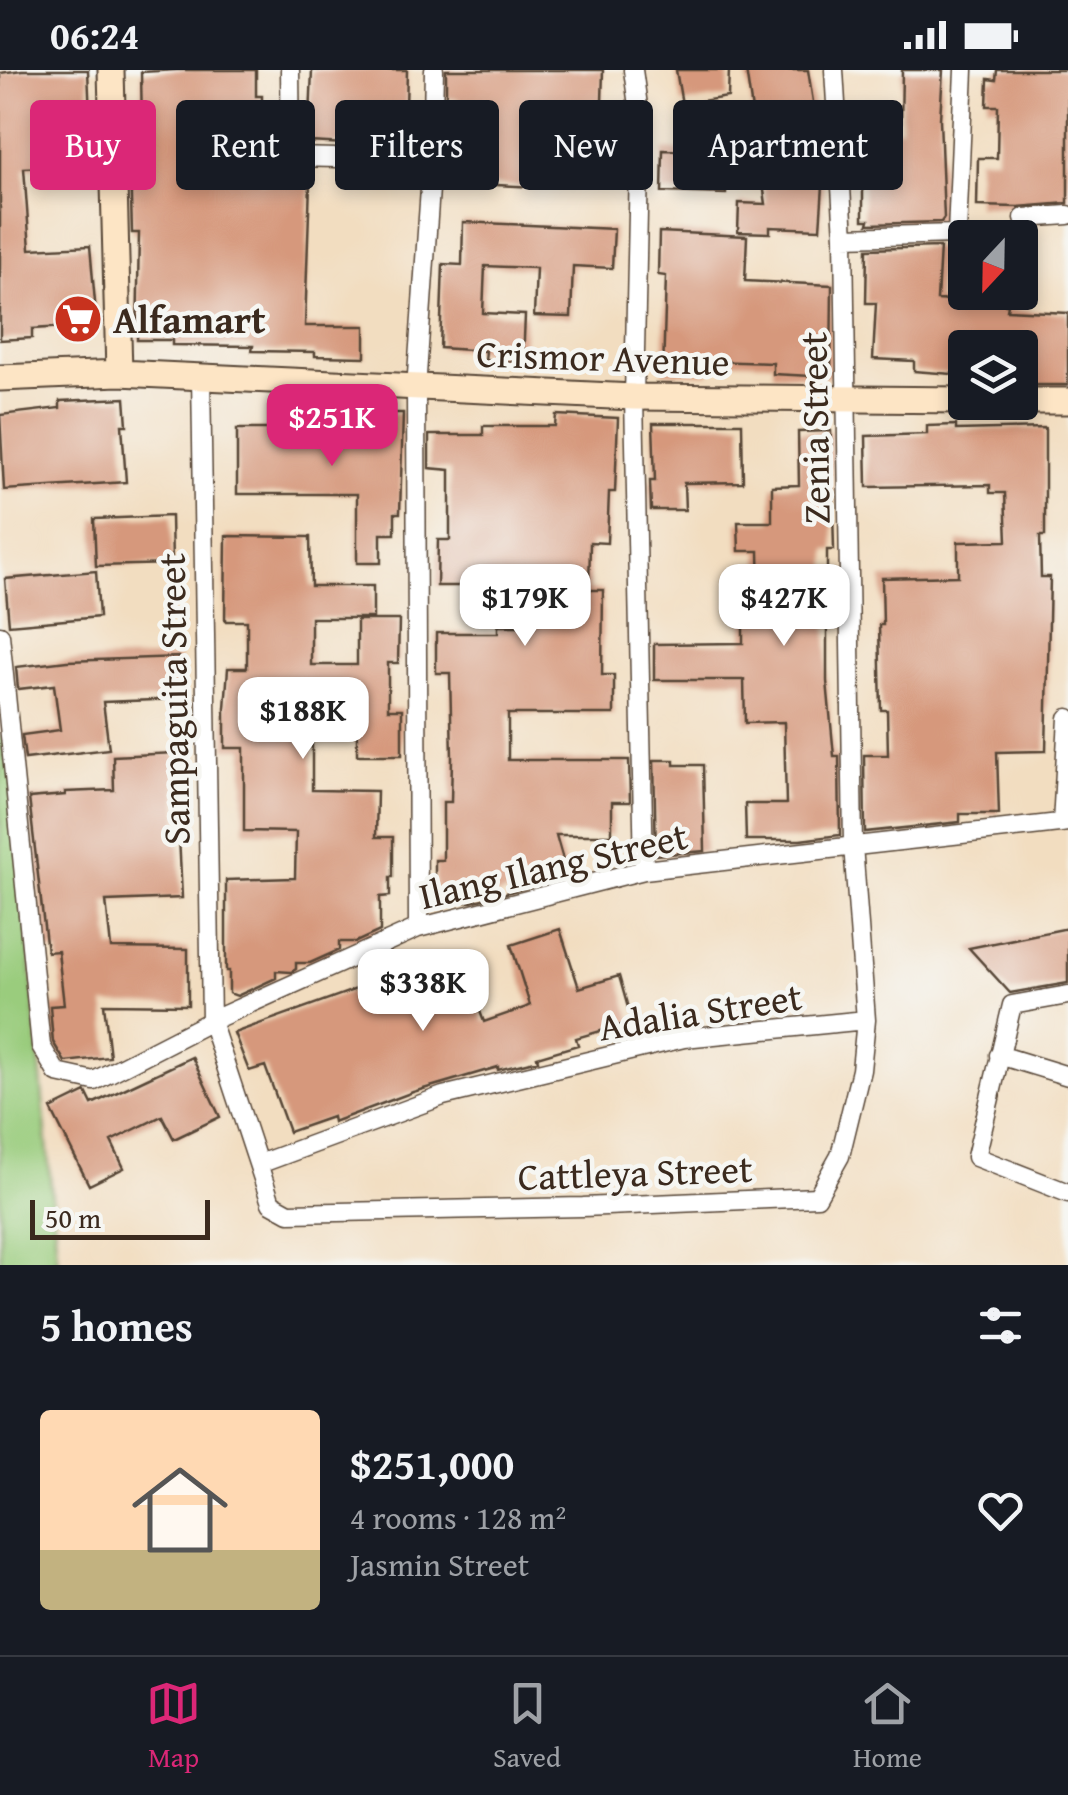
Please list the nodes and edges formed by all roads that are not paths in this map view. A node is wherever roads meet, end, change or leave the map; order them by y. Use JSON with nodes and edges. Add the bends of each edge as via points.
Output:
{"nodes":[{"id":1,"x":111,"y":70,"type":"edge"},
{"id":2,"x":290,"y":70,"type":"edge"},
{"id":3,"x":434,"y":70,"type":"edge"},
{"id":4,"x":633,"y":70,"type":"edge"},
{"id":5,"x":834,"y":70,"type":"edge"},
{"id":6,"x":964,"y":70,"type":"edge"},
{"id":7,"x":433,"y":100,"type":"edge"},
{"id":8,"x":335,"y":159,"type":"edge"},
{"id":9,"x":430,"y":190,"type":"edge"},
{"id":10,"x":1068,"y":215,"type":"edge"},
{"id":11,"x":1024,"y":218,"type":"dead end"},
{"id":12,"x":844,"y":237,"type":"junction"},
{"id":13,"x":119,"y":373,"type":"junction"},
{"id":14,"x":201,"y":376,"type":"junction"},
{"id":15,"x":0,"y":378,"type":"edge"},
{"id":16,"x":416,"y":389,"type":"junction"},
{"id":17,"x":634,"y":397,"type":"junction"},
{"id":18,"x":846,"y":399,"type":"junction"},
{"id":19,"x":948,"y":400,"type":"edge"},
{"id":20,"x":1038,"y":400,"type":"edge"},
{"id":21,"x":1068,"y":401,"type":"edge"},
{"id":22,"x":0,"y":635,"type":"edge"},
{"id":23,"x":1068,"y":718,"type":"edge"},
{"id":24,"x":1065,"y":823,"type":"edge"},
{"id":25,"x":853,"y":845,"type":"junction"},
{"id":26,"x":644,"y":870,"type":"junction"},
{"id":27,"x":418,"y":928,"type":"junction"},
{"id":28,"x":1068,"y":995,"type":"edge"},
{"id":29,"x":866,"y":1020,"type":"junction"},
{"id":30,"x":211,"y":1022,"type":"junction"},
{"id":31,"x":999,"y":1055,"type":"junction"},
{"id":32,"x":1068,"y":1076,"type":"edge"},
{"id":33,"x":260,"y":1164,"type":"junction"},
{"id":34,"x":1068,"y":1193,"type":"edge"},
{"id":35,"x":271,"y":1203,"type":"joint"}],
"edges":[{"from":1,"to":13,"type":"street"},
{"from":2,"to":8,"type":"street","via":[[291,158]]},
{"from":3,"to":7,"type":"street"},
{"from":4,"to":17,"type":"street","via":[[640,120]]},
{"from":5,"to":12,"type":"street","name":"Zenia Street"},
{"from":6,"to":12,"type":"street","via":[[957,234]]},
{"from":9,"to":16,"type":"street"},
{"from":10,"to":11,"type":"street"},
{"from":12,"to":18,"type":"street","name":"Zenia Street"},
{"from":13,"to":14,"type":"street","name":"Crismor Avenue"},
{"from":13,"to":15,"type":"street","name":"Crismor Avenue"},
{"from":14,"to":16,"type":"street","name":"Crismor Avenue"},
{"from":14,"to":30,"type":"street","name":"Sampaguita Street"},
{"from":16,"to":17,"type":"street","name":"Crismor Avenue"},
{"from":16,"to":27,"type":"street"},
{"from":17,"to":18,"type":"street","name":"Crismor Avenue"},
{"from":17,"to":26,"type":"street"},
{"from":18,"to":19,"type":"street","name":"Crismor Avenue"},
{"from":18,"to":25,"type":"street","name":"Zenia Street"},
{"from":20,"to":21,"type":"street"},
{"from":22,"to":30,"type":"street","name":"Ilang Ilang Street","via":[[41,1046],[58,1074],[94,1081]]},
{"from":23,"to":24,"type":"street"},
{"from":24,"to":25,"type":"street","name":"Ilang Ilang Street"},
{"from":25,"to":26,"type":"street","name":"Ilang Ilang Street"},
{"from":25,"to":29,"type":"street","name":"Zenia Street"},
{"from":26,"to":27,"type":"street","name":"Ilang Ilang Street"},
{"from":27,"to":30,"type":"street","name":"Ilang Ilang Street"},
{"from":28,"to":31,"type":"street","via":[[1012,1006]]},
{"from":29,"to":33,"type":"street","name":"Adalia Street","via":[[684,1038],[443,1096]]},
{"from":29,"to":35,"type":"street","name":"Cattleya Street","via":[[840,1156],[816,1197],[289,1212]]},
{"from":30,"to":33,"type":"street","name":"Sampaguita Street"},
{"from":31,"to":32,"type":"street"},
{"from":31,"to":34,"type":"street","via":[[976,1157]]},
{"from":33,"to":35,"type":"street","name":"Sampaguita Street"}]}
